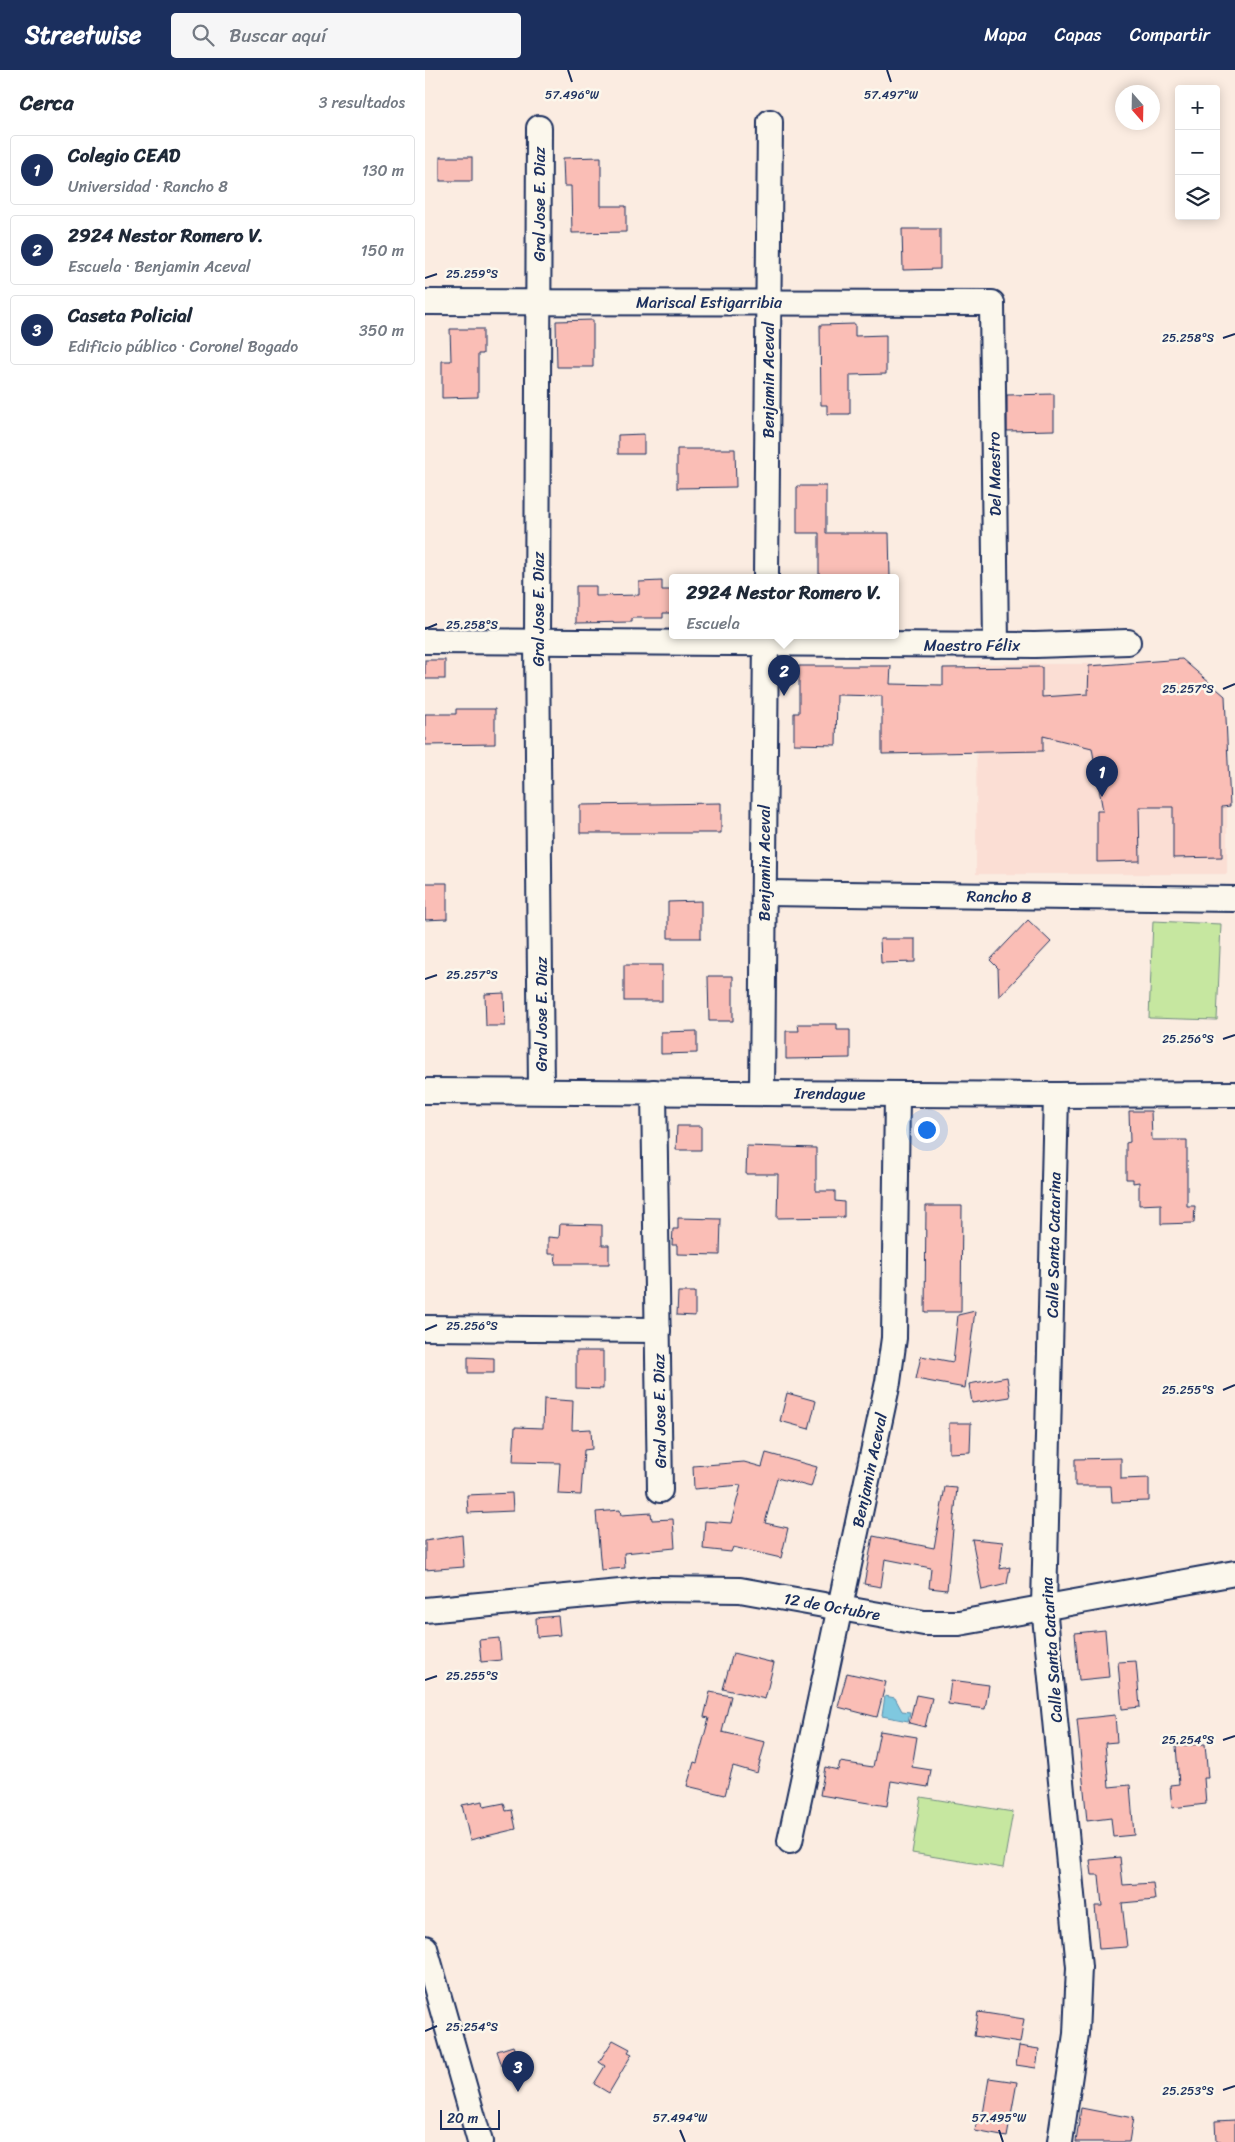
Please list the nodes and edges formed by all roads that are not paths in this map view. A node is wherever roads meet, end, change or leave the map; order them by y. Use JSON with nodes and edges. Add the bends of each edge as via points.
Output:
{"nodes":[{"id":1,"x":770,"y":122,"type":"dead end"},
{"id":2,"x":539,"y":128,"type":"dead end"},
{"id":3,"x":425,"y":302,"type":"edge"},
{"id":4,"x":539,"y":302,"type":"junction"},
{"id":5,"x":768,"y":302,"type":"junction"},
{"id":6,"x":992,"y":303,"type":"joint"},
{"id":7,"x":766,"y":574,"type":"edge"},
{"id":8,"x":766,"y":639,"type":"edge"},
{"id":9,"x":425,"y":641,"type":"edge"},
{"id":10,"x":537,"y":642,"type":"junction"},
{"id":11,"x":1128,"y":642,"type":"dead end"},
{"id":12,"x":996,"y":645,"type":"junction"},
{"id":13,"x":763,"y":893,"type":"junction"},
{"id":14,"x":1235,"y":899,"type":"edge"},
{"id":15,"x":425,"y":1091,"type":"edge"},
{"id":16,"x":541,"y":1091,"type":"junction"},
{"id":17,"x":654,"y":1092,"type":"junction"},
{"id":18,"x":762,"y":1092,"type":"junction"},
{"id":19,"x":897,"y":1094,"type":"junction"},
{"id":20,"x":1235,"y":1094,"type":"edge"},
{"id":21,"x":1056,"y":1095,"type":"junction"},
{"id":22,"x":425,"y":1328,"type":"edge"},
{"id":23,"x":658,"y":1330,"type":"junction"},
{"id":24,"x":660,"y":1490,"type":"dead end"},
{"id":25,"x":1235,"y":1573,"type":"edge"},
{"id":26,"x":1044,"y":1606,"type":"junction"},
{"id":27,"x":840,"y":1607,"type":"junction"},
{"id":28,"x":425,"y":1610,"type":"edge"},
{"id":29,"x":790,"y":1841,"type":"dead end"},
{"id":30,"x":425,"y":1948,"type":"edge"},
{"id":31,"x":479,"y":2142,"type":"edge"},
{"id":32,"x":1060,"y":2142,"type":"edge"}],
"edges":[{"from":1,"to":5,"type":"street","name":"Benjamin Aceval"},
{"from":2,"to":4,"type":"street","name":"Gral Jose E. Diaz"},
{"from":3,"to":4,"type":"street","name":"Mariscal Estigarribia"},
{"from":4,"to":5,"type":"street","name":"Mariscal Estigarribia"},
{"from":4,"to":10,"type":"street","name":"Gral Jose E. Diaz"},
{"from":5,"to":6,"type":"street","name":"Mariscal Estigarribia"},
{"from":5,"to":7,"type":"street","name":"Benjamin Aceval"},
{"from":6,"to":12,"type":"street","name":"Del Maestro"},
{"from":8,"to":10,"type":"street","name":"Maestro Félix"},
{"from":8,"to":12,"type":"street","name":"Maestro Félix"},
{"from":8,"to":13,"type":"street","name":"Benjamin Aceval"},
{"from":9,"to":10,"type":"street","name":"Maestro Félix"},
{"from":10,"to":16,"type":"street","name":"Gral Jose E. Diaz"},
{"from":11,"to":12,"type":"street","name":"Maestro Félix"},
{"from":13,"to":14,"type":"street","name":"Rancho 8"},
{"from":13,"to":18,"type":"street","name":"Benjamin Aceval"},
{"from":15,"to":16,"type":"street","name":"Irendague"},
{"from":16,"to":17,"type":"street","name":"Irendague"},
{"from":17,"to":18,"type":"street","name":"Irendague"},
{"from":17,"to":23,"type":"street","name":"Gral Jose E. Diaz"},
{"from":18,"to":19,"type":"street","name":"Irendague"},
{"from":19,"to":21,"type":"street","name":"Irendague"},
{"from":19,"to":27,"type":"street","name":"Benjamin Aceval","via":[[893,1338],[888,1382]]},
{"from":20,"to":21,"type":"street","name":"Irendague"},
{"from":21,"to":26,"type":"street","name":"Calle Santa Catarina"},
{"from":22,"to":23,"type":"street"},
{"from":23,"to":24,"type":"street","name":"Gral Jose E. Diaz"},
{"from":25,"to":26,"type":"street","name":"12 de Octubre"},
{"from":26,"to":27,"type":"street","name":"12 de Octubre","via":[[959,1623],[924,1623]]},
{"from":26,"to":32,"type":"street","name":"Calle Santa Catarina","via":[[1079,1967],[1076,2034]]},
{"from":27,"to":28,"type":"street","name":"12 de Octubre","via":[[740,1590],[653,1589]]},
{"from":27,"to":29,"type":"street","name":"Benjamin Aceval"},
{"from":30,"to":31,"type":"street"}]}
